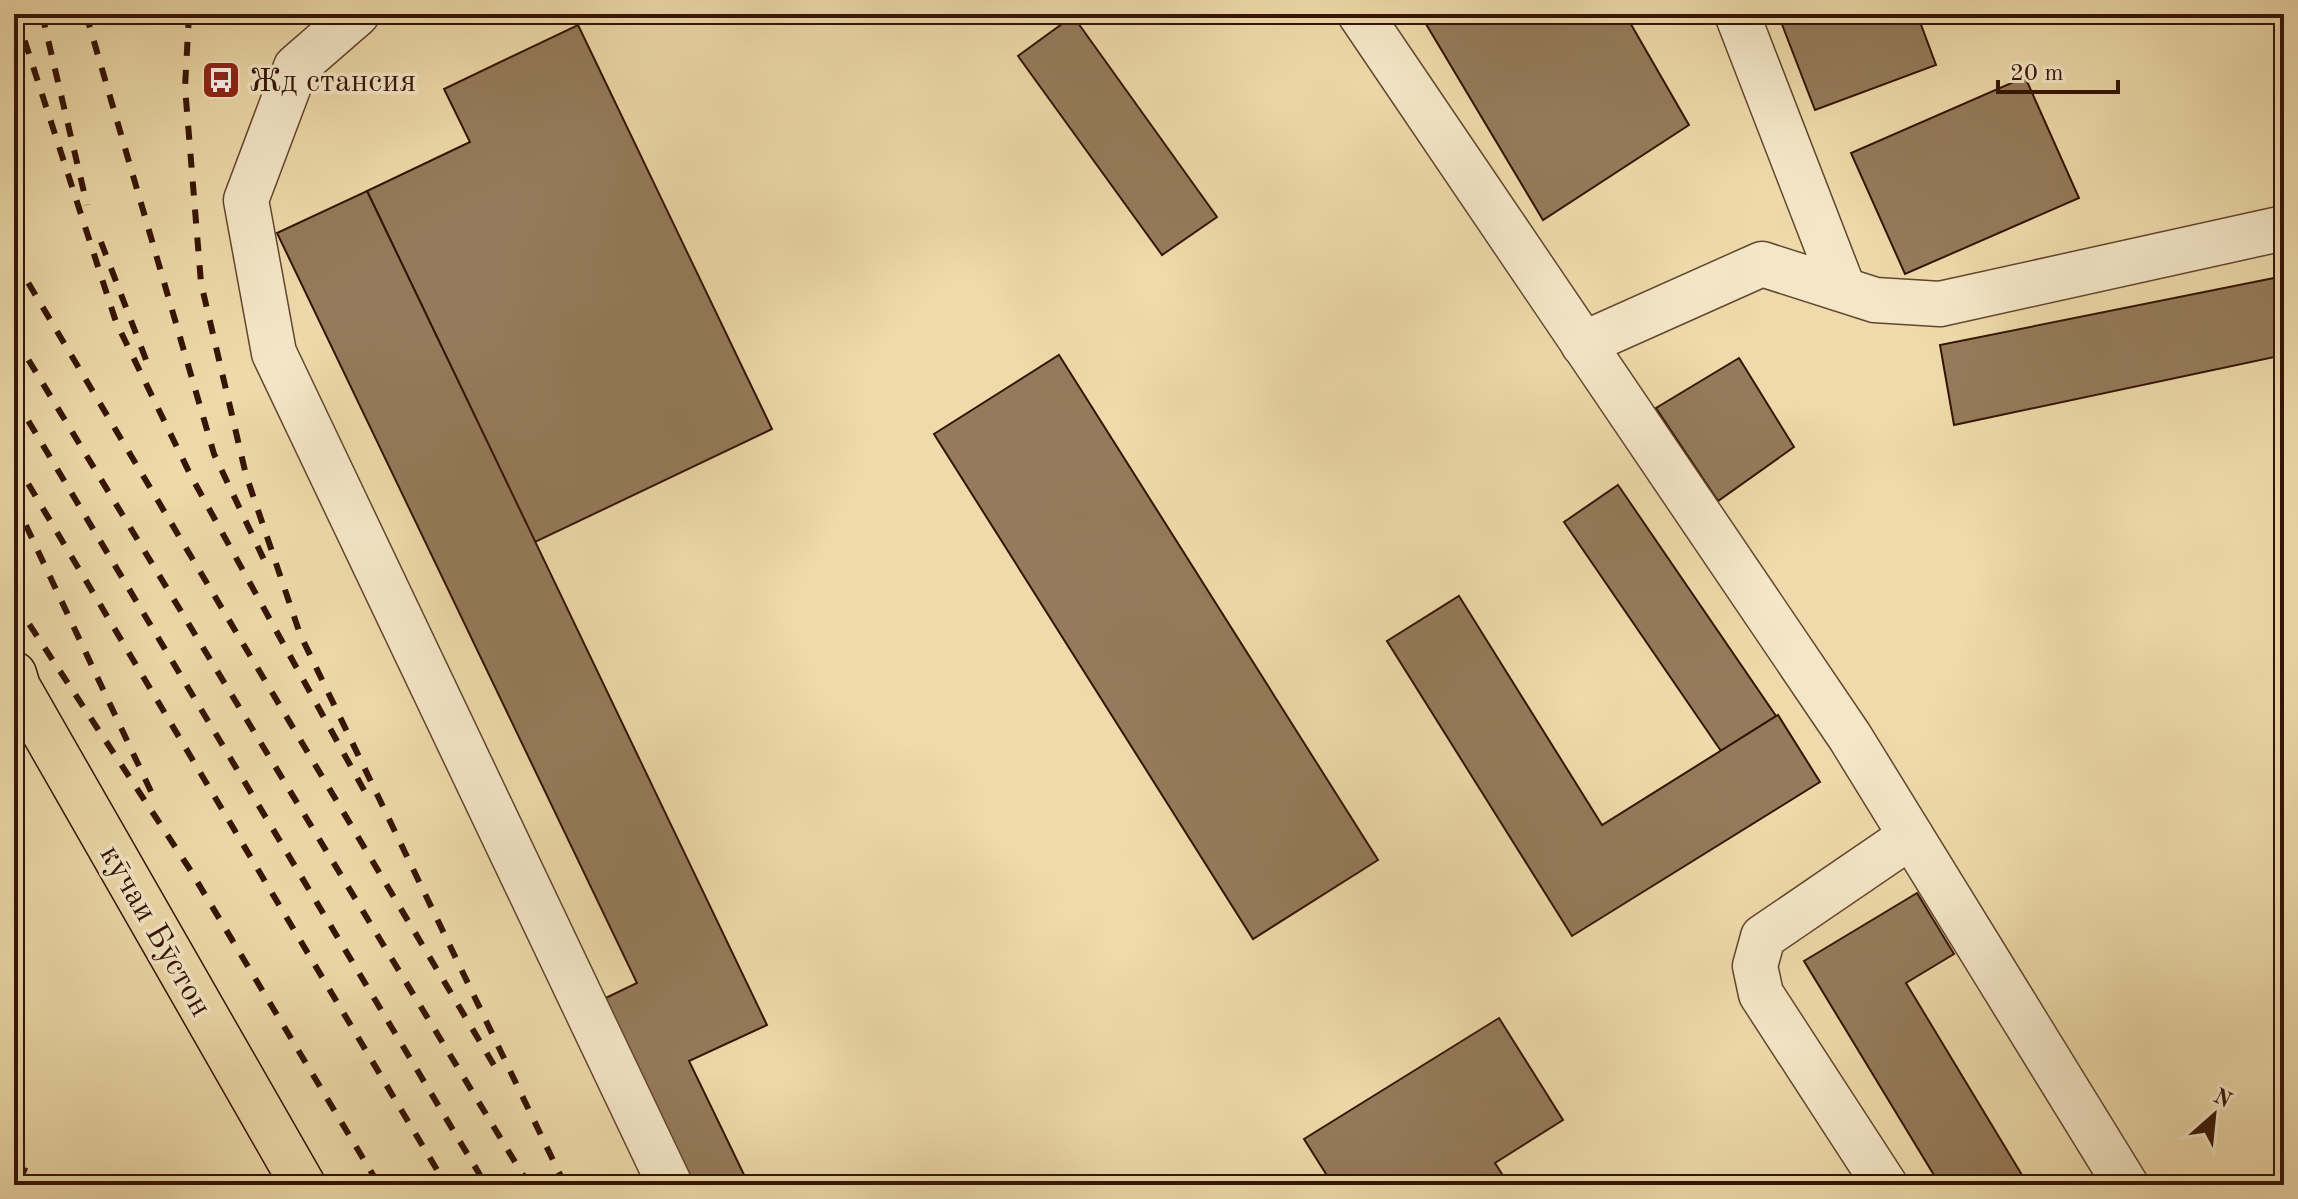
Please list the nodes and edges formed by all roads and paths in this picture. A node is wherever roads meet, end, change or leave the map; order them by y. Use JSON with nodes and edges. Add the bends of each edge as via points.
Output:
{"nodes":[{"id":1,"x":357,"y":14,"type":"edge"},
{"id":2,"x":1360,"y":14,"type":"edge"},
{"id":3,"x":1737,"y":14,"type":"edge"},
{"id":4,"x":2284,"y":228,"type":"edge"},
{"id":5,"x":1843,"y":288,"type":"junction"},
{"id":6,"x":1583,"y":344,"type":"junction"},
{"id":7,"x":14,"y":674,"type":"edge"},
{"id":8,"x":1911,"y":836,"type":"junction"},
{"id":9,"x":303,"y":1185,"type":"edge"},
{"id":10,"x":670,"y":1185,"type":"edge"},
{"id":11,"x":1885,"y":1185,"type":"edge"},
{"id":12,"x":2126,"y":1185,"type":"edge"}],
"edges":[{"from":1,"to":10,"type":"street","via":[[296,67],[246,200],[274,353]]},
{"from":2,"to":6,"type":"street"},
{"from":3,"to":5,"type":"street"},
{"from":4,"to":5,"type":"street","via":[[1940,304],[1875,300]]},
{"from":5,"to":6,"type":"street","via":[[1762,264]]},
{"from":6,"to":8,"type":"street","via":[[1850,737]]},
{"from":7,"to":9,"type":"main road","name":"кӯчаи Бӯстон"},
{"from":8,"to":11,"type":"street","via":[[1763,937],[1755,966],[1761,994]]},
{"from":8,"to":12,"type":"street"}]}
